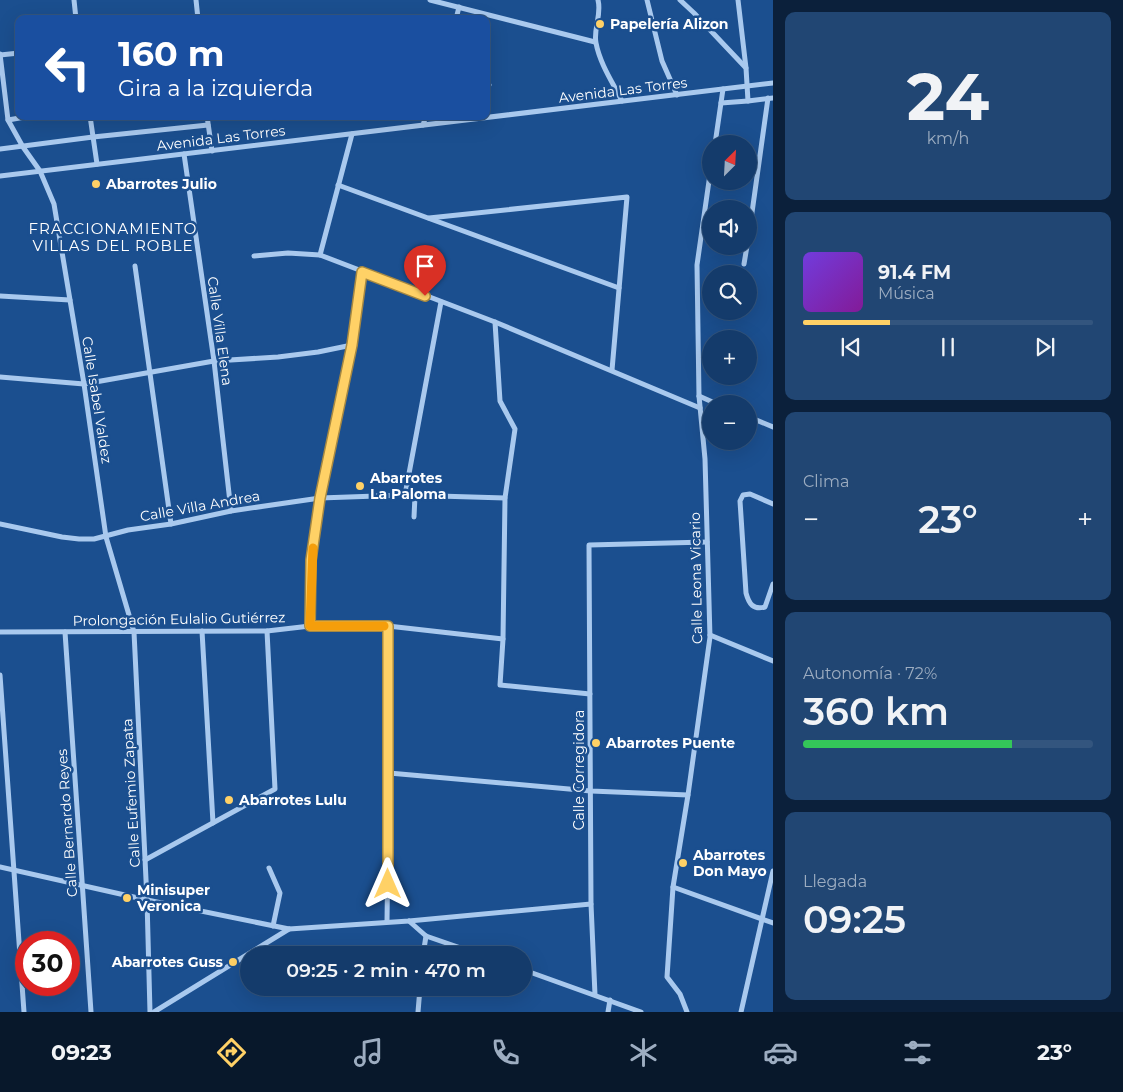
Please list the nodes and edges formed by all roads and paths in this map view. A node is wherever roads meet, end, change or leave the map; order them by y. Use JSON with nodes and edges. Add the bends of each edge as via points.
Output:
{"nodes":[{"id":1,"x":74,"y":0,"type":"edge"},
{"id":2,"x":196,"y":0,"type":"edge"},
{"id":3,"x":430,"y":0,"type":"edge"},
{"id":4,"x":598,"y":0,"type":"edge"},
{"id":5,"x":647,"y":0,"type":"edge"},
{"id":6,"x":680,"y":0,"type":"edge"},
{"id":7,"x":738,"y":0,"type":"edge"},
{"id":8,"x":459,"y":7,"type":"junction"},
{"id":9,"x":76,"y":15,"type":"edge"},
{"id":10,"x":198,"y":15,"type":"edge"},
{"id":11,"x":457,"y":15,"type":"edge"},
{"id":12,"x":595,"y":42,"type":"junction"},
{"id":13,"x":15,"y":53,"type":"edge"},
{"id":14,"x":0,"y":54,"type":"edge"},
{"id":15,"x":746,"y":68,"type":"junction"},
{"id":16,"x":773,"y":83,"type":"edge"},
{"id":17,"x":747,"y":86,"type":"junction"},
{"id":18,"x":723,"y":89,"type":"junction"},
{"id":19,"x":677,"y":95,"type":"junction"},
{"id":20,"x":771,"y":98,"type":"edge"},
{"id":21,"x":748,"y":100,"type":"junction"},
{"id":22,"x":622,"y":101,"type":"junction"},
{"id":23,"x":721,"y":103,"type":"junction"},
{"id":24,"x":490,"y":117,"type":"edge"},
{"id":25,"x":15,"y":119,"type":"edge"},
{"id":26,"x":8,"y":120,"type":"junction"},
{"id":27,"x":90,"y":120,"type":"edge"},
{"id":28,"x":207,"y":120,"type":"edge"},
{"id":29,"x":425,"y":120,"type":"edge"},
{"id":30,"x":464,"y":120,"type":"edge"},
{"id":31,"x":208,"y":125,"type":"junction"},
{"id":32,"x":423,"y":125,"type":"junction"},
{"id":33,"x":352,"y":134,"type":"junction"},
{"id":34,"x":716,"y":135,"type":"edge"},
{"id":35,"x":92,"y":137,"type":"junction"},
{"id":36,"x":23,"y":147,"type":"junction"},
{"id":37,"x":0,"y":149,"type":"edge"},
{"id":38,"x":212,"y":151,"type":"junction"},
{"id":39,"x":184,"y":154,"type":"junction"},
{"id":40,"x":97,"y":164,"type":"junction"},
{"id":41,"x":40,"y":171,"type":"junction"},
{"id":42,"x":0,"y":176,"type":"edge"},
{"id":43,"x":338,"y":185,"type":"junction"},
{"id":44,"x":708,"y":190,"type":"edge"},
{"id":45,"x":754,"y":200,"type":"edge"},
{"id":46,"x":429,"y":218,"type":"junction"},
{"id":47,"x":320,"y":255,"type":"junction"},
{"id":48,"x":746,"y":255,"type":"edge"},
{"id":49,"x":254,"y":256,"type":"dead end"},
{"id":50,"x":744,"y":264,"type":"dead end"},
{"id":51,"x":135,"y":266,"type":"dead end"},
{"id":52,"x":362,"y":272,"type":"junction"},
{"id":53,"x":619,"y":288,"type":"junction"},
{"id":54,"x":0,"y":296,"type":"edge"},
{"id":55,"x":70,"y":300,"type":"junction"},
{"id":56,"x":441,"y":302,"type":"junction"},
{"id":57,"x":495,"y":322,"type":"junction"},
{"id":58,"x":352,"y":345,"type":"junction"},
{"id":59,"x":214,"y":361,"type":"junction"},
{"id":60,"x":612,"y":370,"type":"junction"},
{"id":61,"x":150,"y":373,"type":"junction"},
{"id":62,"x":0,"y":377,"type":"edge"},
{"id":63,"x":84,"y":384,"type":"junction"},
{"id":64,"x":699,"y":396,"type":"junction"},
{"id":65,"x":702,"y":397,"type":"edge"},
{"id":66,"x":700,"y":408,"type":"junction"},
{"id":67,"x":757,"y":420,"type":"edge"},
{"id":68,"x":773,"y":426,"type":"edge"},
{"id":69,"x":405,"y":495,"type":"junction"},
{"id":70,"x":415,"y":496,"type":"junction"},
{"id":71,"x":320,"y":498,"type":"junction"},
{"id":72,"x":505,"y":498,"type":"junction"},
{"id":73,"x":773,"y":504,"type":"edge"},
{"id":74,"x":231,"y":511,"type":"junction"},
{"id":75,"x":414,"y":517,"type":"dead end"},
{"id":76,"x":0,"y":524,"type":"edge"},
{"id":77,"x":171,"y":524,"type":"junction"},
{"id":78,"x":106,"y":537,"type":"junction"},
{"id":79,"x":707,"y":542,"type":"junction"},
{"id":80,"x":773,"y":584,"type":"edge"},
{"id":81,"x":310,"y":626,"type":"junction"},
{"id":82,"x":388,"y":626,"type":"junction"},
{"id":83,"x":202,"y":631,"type":"junction"},
{"id":84,"x":267,"y":631,"type":"junction"},
{"id":85,"x":0,"y":632,"type":"edge"},
{"id":86,"x":65,"y":632,"type":"junction"},
{"id":87,"x":134,"y":632,"type":"junction"},
{"id":88,"x":710,"y":635,"type":"junction"},
{"id":89,"x":503,"y":639,"type":"junction"},
{"id":90,"x":773,"y":661,"type":"edge"},
{"id":91,"x":0,"y":675,"type":"edge"},
{"id":92,"x":590,"y":694,"type":"junction"},
{"id":93,"x":389,"y":773,"type":"junction"},
{"id":94,"x":591,"y":791,"type":"junction"},
{"id":95,"x":688,"y":795,"type":"junction"},
{"id":96,"x":213,"y":824,"type":"junction"},
{"id":97,"x":146,"y":860,"type":"junction"},
{"id":98,"x":0,"y":867,"type":"edge"},
{"id":99,"x":269,"y":868,"type":"dead end"},
{"id":100,"x":14,"y":869,"type":"junction"},
{"id":101,"x":773,"y":871,"type":"edge"},
{"id":102,"x":82,"y":885,"type":"junction"},
{"id":103,"x":673,"y":887,"type":"junction"},
{"id":104,"x":147,"y":900,"type":"junction"},
{"id":105,"x":591,"y":904,"type":"junction"},
{"id":106,"x":762,"y":918,"type":"junction"},
{"id":107,"x":387,"y":921,"type":"junction"},
{"id":108,"x":409,"y":921,"type":"junction"},
{"id":109,"x":773,"y":923,"type":"edge"},
{"id":110,"x":273,"y":926,"type":"junction"},
{"id":111,"x":289,"y":929,"type":"junction"},
{"id":112,"x":426,"y":936,"type":"junction"},
{"id":113,"x":424,"y":946,"type":"edge"},
{"id":114,"x":455,"y":946,"type":"edge"},
{"id":115,"x":532,"y":973,"type":"edge"},
{"id":116,"x":595,"y":995,"type":"junction"},
{"id":117,"x":419,"y":996,"type":"edge"},
{"id":118,"x":610,"y":1000,"type":"junction"},
{"id":119,"x":24,"y":1012,"type":"edge"},
{"id":120,"x":90,"y":1012,"type":"edge"},
{"id":121,"x":150,"y":1012,"type":"edge"},
{"id":122,"x":154,"y":1012,"type":"edge"},
{"id":123,"x":418,"y":1012,"type":"edge"},
{"id":124,"x":608,"y":1012,"type":"edge"},
{"id":125,"x":641,"y":1012,"type":"edge"},
{"id":126,"x":687,"y":1012,"type":"edge"},
{"id":127,"x":741,"y":1012,"type":"edge"}],
"edges":[{"from":1,"to":9,"type":"street"},
{"from":2,"to":10,"type":"street"},
{"from":3,"to":8,"type":"street"},
{"from":4,"to":12,"type":"street","via":[[600,8]]},
{"from":5,"to":19,"type":"street","via":[[662,61]]},
{"from":6,"to":15,"type":"street"},
{"from":7,"to":15,"type":"street"},
{"from":8,"to":11,"type":"street"},
{"from":8,"to":12,"type":"street"},
{"from":12,"to":22,"type":"street"},
{"from":13,"to":14,"type":"street"},
{"from":14,"to":26,"type":"street"},
{"from":15,"to":17,"type":"street"},
{"from":16,"to":17,"type":"street","name":"Avenida Las Torres"},
{"from":17,"to":18,"type":"street","name":"Avenida Las Torres"},
{"from":17,"to":21,"type":"street"},
{"from":18,"to":19,"type":"street","name":"Avenida Las Torres"},
{"from":18,"to":23,"type":"street"},
{"from":19,"to":22,"type":"street","name":"Avenida Las Torres"},
{"from":20,"to":21,"type":"street"},
{"from":20,"to":45,"type":"street"},
{"from":21,"to":23,"type":"street"},
{"from":22,"to":24,"type":"street","name":"Avenida Las Torres"},
{"from":23,"to":34,"type":"street"},
{"from":25,"to":26,"type":"street"},
{"from":26,"to":36,"type":"street","name":"Calle Isabel Valdez"},
{"from":27,"to":35,"type":"street"},
{"from":28,"to":31,"type":"street"},
{"from":29,"to":32,"type":"street"},
{"from":30,"to":32,"type":"street","name":"Avenida Las Torres"},
{"from":31,"to":35,"type":"street"},
{"from":31,"to":38,"type":"street"},
{"from":32,"to":33,"type":"street","name":"Avenida Las Torres"},
{"from":33,"to":38,"type":"street","name":"Avenida Las Torres"},
{"from":33,"to":43,"type":"street"},
{"from":35,"to":36,"type":"street"},
{"from":35,"to":40,"type":"street"},
{"from":36,"to":37,"type":"street"},
{"from":36,"to":41,"type":"street","name":"Calle Isabel Valdez"},
{"from":38,"to":39,"type":"street","name":"Avenida Las Torres"},
{"from":39,"to":40,"type":"street","name":"Avenida Las Torres"},
{"from":39,"to":59,"type":"street","name":"Calle Villa Elena"},
{"from":40,"to":41,"type":"street","name":"Avenida Las Torres"},
{"from":41,"to":42,"type":"street","name":"Avenida Las Torres"},
{"from":41,"to":55,"type":"street","name":"Calle Isabel Valdez","via":[[54,204]]},
{"from":43,"to":46,"type":"street"},
{"from":43,"to":47,"type":"street"},
{"from":44,"to":64,"type":"street","name":"Calle Leona Vicario","via":[[697,265]]},
{"from":46,"to":53,"type":"street"},
{"from":46,"to":53,"type":"street","via":[[627,197]]},
{"from":47,"to":49,"type":"street"},
{"from":47,"to":52,"type":"street"},
{"from":48,"to":50,"type":"street"},
{"from":51,"to":61,"type":"street"},
{"from":52,"to":56,"type":"street"},
{"from":52,"to":58,"type":"street"},
{"from":53,"to":60,"type":"street"},
{"from":54,"to":55,"type":"street"},
{"from":55,"to":63,"type":"street","name":"Calle Isabel Valdez"},
{"from":56,"to":57,"type":"street"},
{"from":56,"to":69,"type":"street"},
{"from":57,"to":60,"type":"street"},
{"from":57,"to":72,"type":"street","via":[[500,401],[515,429]]},
{"from":58,"to":59,"type":"street","via":[[278,357]]},
{"from":58,"to":71,"type":"street"},
{"from":59,"to":61,"type":"street"},
{"from":59,"to":74,"type":"street","name":"Calle Villa Elena"},
{"from":60,"to":66,"type":"street"},
{"from":61,"to":63,"type":"street"},
{"from":61,"to":77,"type":"street"},
{"from":62,"to":63,"type":"street"},
{"from":63,"to":78,"type":"street","name":"Calle Isabel Valdez"},
{"from":64,"to":65,"type":"street"},
{"from":64,"to":66,"type":"street","name":"Calle Leona Vicario"},
{"from":66,"to":79,"type":"street","name":"Calle Leona Vicario"},
{"from":67,"to":68,"type":"street"},
{"from":69,"to":70,"type":"street","name":"Calle Villa Andrea"},
{"from":69,"to":71,"type":"street","name":"Calle Villa Andrea"},
{"from":70,"to":72,"type":"street","name":"Calle Villa Andrea"},
{"from":70,"to":75,"type":"street"},
{"from":71,"to":74,"type":"street","name":"Calle Villa Andrea"},
{"from":71,"to":81,"type":"street","via":[[311,560]]},
{"from":72,"to":89,"type":"street"},
{"from":73,"to":80,"type":"street","via":[[750,494],[743,495],[740,501],[746,593],[753,607],[764,607]]},
{"from":74,"to":77,"type":"street","name":"Calle Villa Andrea"},
{"from":76,"to":78,"type":"street","name":"Calle Villa Andrea","via":[[79,539]]},
{"from":77,"to":78,"type":"street","name":"Calle Villa Andrea","via":[[128,530]]},
{"from":78,"to":87,"type":"street","name":"Calle Isabel Valdez"},
{"from":79,"to":88,"type":"street","name":"Calle Leona Vicario"},
{"from":79,"to":92,"type":"street","name":"Calle Corregidora","via":[[589,544]]},
{"from":81,"to":82,"type":"street","name":"Prolongación Eulalio Gutiérrez"},
{"from":81,"to":84,"type":"street","name":"Prolongación Eulalio Gutiérrez"},
{"from":82,"to":89,"type":"street","name":"Prolongación Eulalio Gutiérrez"},
{"from":82,"to":93,"type":"street"},
{"from":83,"to":84,"type":"street","name":"Prolongación Eulalio Gutiérrez"},
{"from":83,"to":87,"type":"street","name":"Prolongación Eulalio Gutiérrez"},
{"from":83,"to":96,"type":"street"},
{"from":84,"to":96,"type":"street","via":[[275,789]]},
{"from":85,"to":86,"type":"street","name":"Prolongación Eulalio Gutiérrez"},
{"from":86,"to":87,"type":"street","name":"Prolongación Eulalio Gutiérrez"},
{"from":86,"to":102,"type":"street","name":"Calle Bernardo Reyes"},
{"from":87,"to":97,"type":"street","name":"Calle Eufemio Zapata"},
{"from":88,"to":90,"type":"street"},
{"from":88,"to":95,"type":"street","name":"Calle Leona Vicario"},
{"from":89,"to":92,"type":"street","via":[[500,685]]},
{"from":91,"to":100,"type":"street"},
{"from":92,"to":94,"type":"street","name":"Calle Corregidora"},
{"from":93,"to":94,"type":"street"},
{"from":93,"to":107,"type":"street"},
{"from":94,"to":95,"type":"street"},
{"from":94,"to":105,"type":"street","name":"Calle Corregidora"},
{"from":95,"to":103,"type":"street","name":"Calle Leona Vicario"},
{"from":96,"to":97,"type":"street"},
{"from":97,"to":104,"type":"street","name":"Calle Eufemio Zapata"},
{"from":98,"to":100,"type":"street"},
{"from":99,"to":110,"type":"street","via":[[280,893]]},
{"from":100,"to":102,"type":"street"},
{"from":100,"to":119,"type":"street"},
{"from":101,"to":106,"type":"street"},
{"from":102,"to":104,"type":"street"},
{"from":102,"to":120,"type":"street","name":"Calle Bernardo Reyes"},
{"from":103,"to":106,"type":"street"},
{"from":103,"to":126,"type":"street","name":"Calle Leona Vicario","via":[[667,977],[680,994]]},
{"from":104,"to":110,"type":"street"},
{"from":104,"to":121,"type":"street","name":"Calle Eufemio Zapata"},
{"from":105,"to":108,"type":"street"},
{"from":105,"to":116,"type":"street","name":"Calle Corregidora"},
{"from":106,"to":109,"type":"street"},
{"from":106,"to":127,"type":"street"},
{"from":107,"to":108,"type":"street"},
{"from":107,"to":111,"type":"street"},
{"from":108,"to":112,"type":"street"},
{"from":110,"to":111,"type":"street"},
{"from":111,"to":122,"type":"street"},
{"from":112,"to":113,"type":"street"},
{"from":112,"to":114,"type":"street"},
{"from":115,"to":116,"type":"street"},
{"from":116,"to":118,"type":"street"},
{"from":117,"to":123,"type":"street"},
{"from":118,"to":124,"type":"street"},
{"from":118,"to":125,"type":"street"}]}
